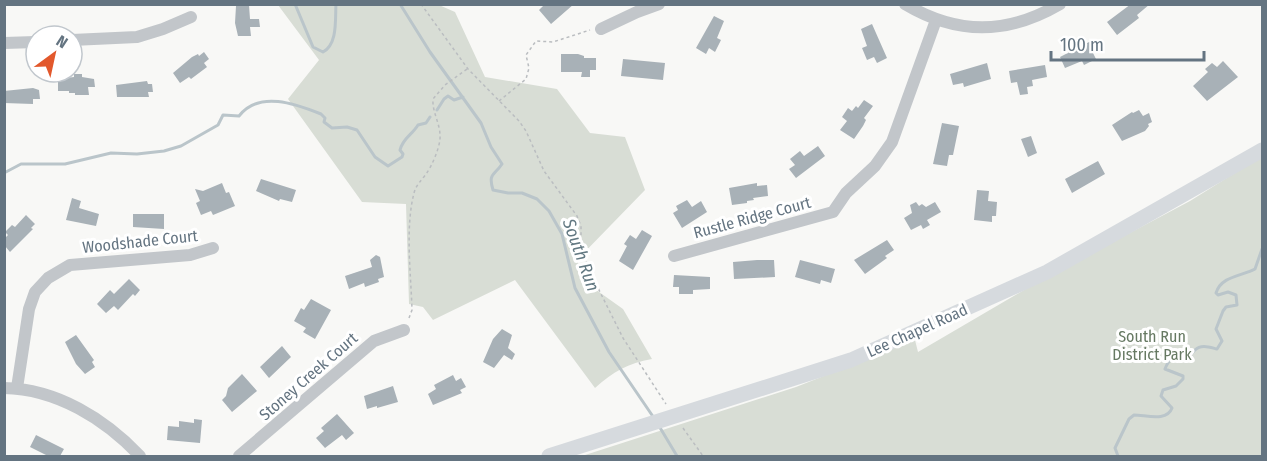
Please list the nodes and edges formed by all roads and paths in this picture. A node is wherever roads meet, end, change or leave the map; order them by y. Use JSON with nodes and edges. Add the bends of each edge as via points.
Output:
{"nodes":[{"id":1,"x":422,"y":4,"type":"edge"},
{"id":2,"x":659,"y":4,"type":"edge"},
{"id":3,"x":905,"y":4,"type":"edge"},
{"id":4,"x":1060,"y":4,"type":"edge"},
{"id":5,"x":191,"y":17,"type":"dead end"},
{"id":6,"x":936,"y":20,"type":"junction"},
{"id":7,"x":601,"y":29,"type":"joint"},
{"id":8,"x":84,"y":39,"type":"edge"},
{"id":9,"x":24,"y":42,"type":"edge"},
{"id":10,"x":4,"y":43,"type":"edge"},
{"id":11,"x":468,"y":69,"type":"junction"},
{"id":12,"x":498,"y":101,"type":"junction"},
{"id":13,"x":1263,"y":150,"type":"edge"},
{"id":14,"x":213,"y":248,"type":"dead end"},
{"id":15,"x":674,"y":256,"type":"dead end"},
{"id":16,"x":404,"y":330,"type":"joint"},
{"id":17,"x":11,"y":388,"type":"edge"},
{"id":18,"x":667,"y":406,"type":"dead end"},
{"id":19,"x":679,"y":423,"type":"dead end"},
{"id":20,"x":140,"y":456,"type":"edge"},
{"id":21,"x":239,"y":456,"type":"edge"},
{"id":22,"x":549,"y":456,"type":"edge"},
{"id":23,"x":703,"y":456,"type":"edge"}],
"edges":[{"from":1,"to":11,"type":"path"},
{"from":2,"to":7,"type":"street"},
{"from":3,"to":6,"type":"street"},
{"from":4,"to":6,"type":"street","via":[[1028,20],[1002,26],[973,27]]},
{"from":5,"to":8,"type":"street","via":[[137,36]]},
{"from":6,"to":15,"type":"street","name":"Rustle Ridge Court","via":[[892,142],[833,212]]},
{"from":7,"to":12,"type":"path","via":[[553,42],[536,41],[526,55],[526,79]]},
{"from":9,"to":10,"type":"street"},
{"from":11,"to":12,"type":"path"},
{"from":11,"to":16,"type":"path","via":[[433,99],[440,142],[414,195],[410,227],[412,310]]},
{"from":12,"to":18,"type":"path","via":[[526,131],[544,171],[577,216],[588,268],[623,338]]},
{"from":13,"to":22,"type":"main road","name":"Lee Chapel Road","via":[[1047,272],[851,360]]},
{"from":14,"to":17,"type":"street","name":"Woodshade Court","via":[[190,255],[70,265],[48,278],[35,292],[29,309]]},
{"from":16,"to":21,"type":"street","name":"Stoney Creek Court","via":[[374,341]]},
{"from":17,"to":20,"type":"street","via":[[64,402],[87,413]]},
{"from":19,"to":23,"type":"path"}]}
